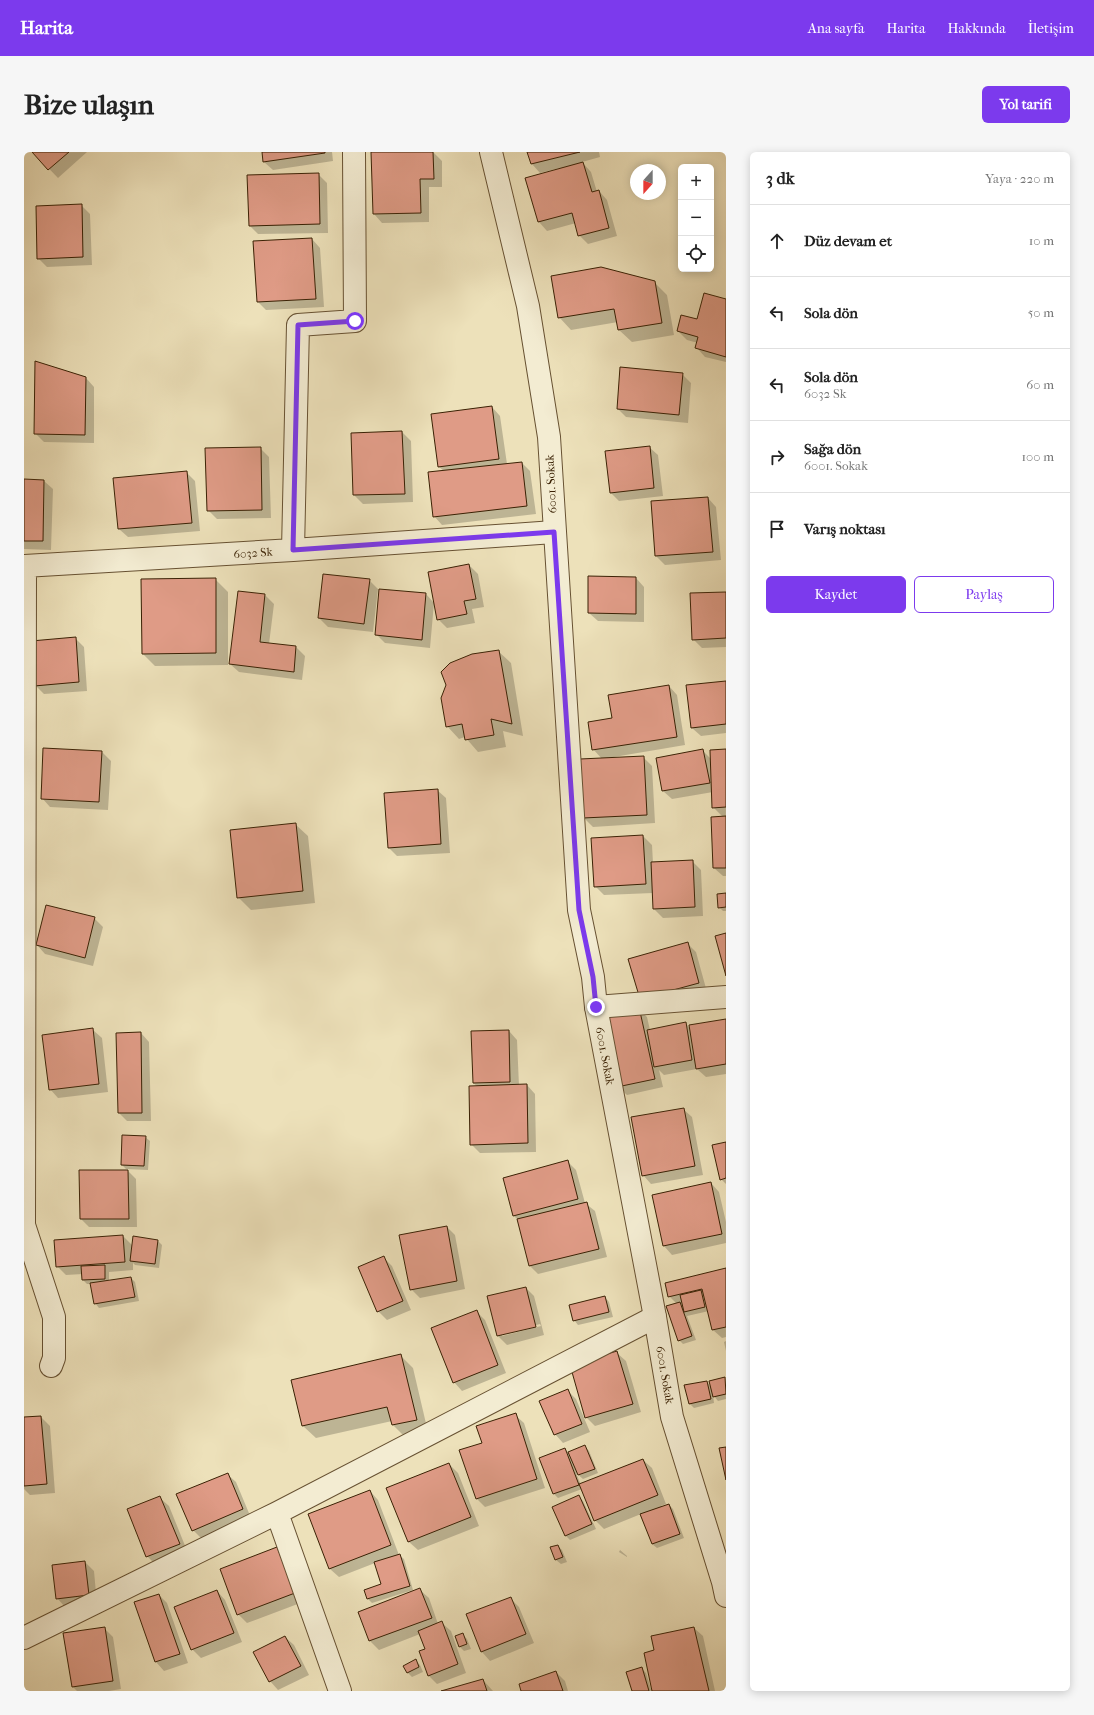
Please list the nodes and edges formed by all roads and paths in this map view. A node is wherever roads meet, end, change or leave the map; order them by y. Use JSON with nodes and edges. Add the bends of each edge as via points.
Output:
{"nodes":[{"id":1,"x":354,"y":152,"type":"edge"},
{"id":2,"x":491,"y":152,"type":"edge"},
{"id":3,"x":554,"y":532,"type":"junction"},
{"id":4,"x":293,"y":550,"type":"junction"},
{"id":5,"x":24,"y":566,"type":"edge"},
{"id":6,"x":726,"y":998,"type":"edge"},
{"id":7,"x":596,"y":1007,"type":"junction"},
{"id":8,"x":655,"y":1317,"type":"junction"},
{"id":9,"x":51,"y":1366,"type":"dead end"},
{"id":10,"x":277,"y":1513,"type":"junction"},
{"id":11,"x":726,"y":1596,"type":"edge"},
{"id":12,"x":24,"y":1638,"type":"edge"},
{"id":13,"x":340,"y":1691,"type":"edge"}],
"edges":[{"from":1,"to":4,"type":"street","via":[[355,321],[298,325]]},
{"from":2,"to":3,"type":"street","name":"6001. Sokak","via":[[528,306],[538,364],[549,437]]},
{"from":3,"to":4,"type":"street","name":"6032 Sk"},
{"from":3,"to":7,"type":"street","name":"6001. Sokak","via":[[579,910],[593,977]]},
{"from":4,"to":5,"type":"street","name":"6032 Sk"},
{"from":5,"to":9,"type":"street","via":[[24,1225],[54,1317],[54,1358]]},
{"from":6,"to":7,"type":"street"},
{"from":7,"to":8,"type":"street","name":"6001. Sokak"},
{"from":8,"to":10,"type":"street"},
{"from":8,"to":11,"type":"street","name":"6001. Sokak","via":[[672,1417]]},
{"from":10,"to":12,"type":"street"},
{"from":10,"to":13,"type":"street"}]}
